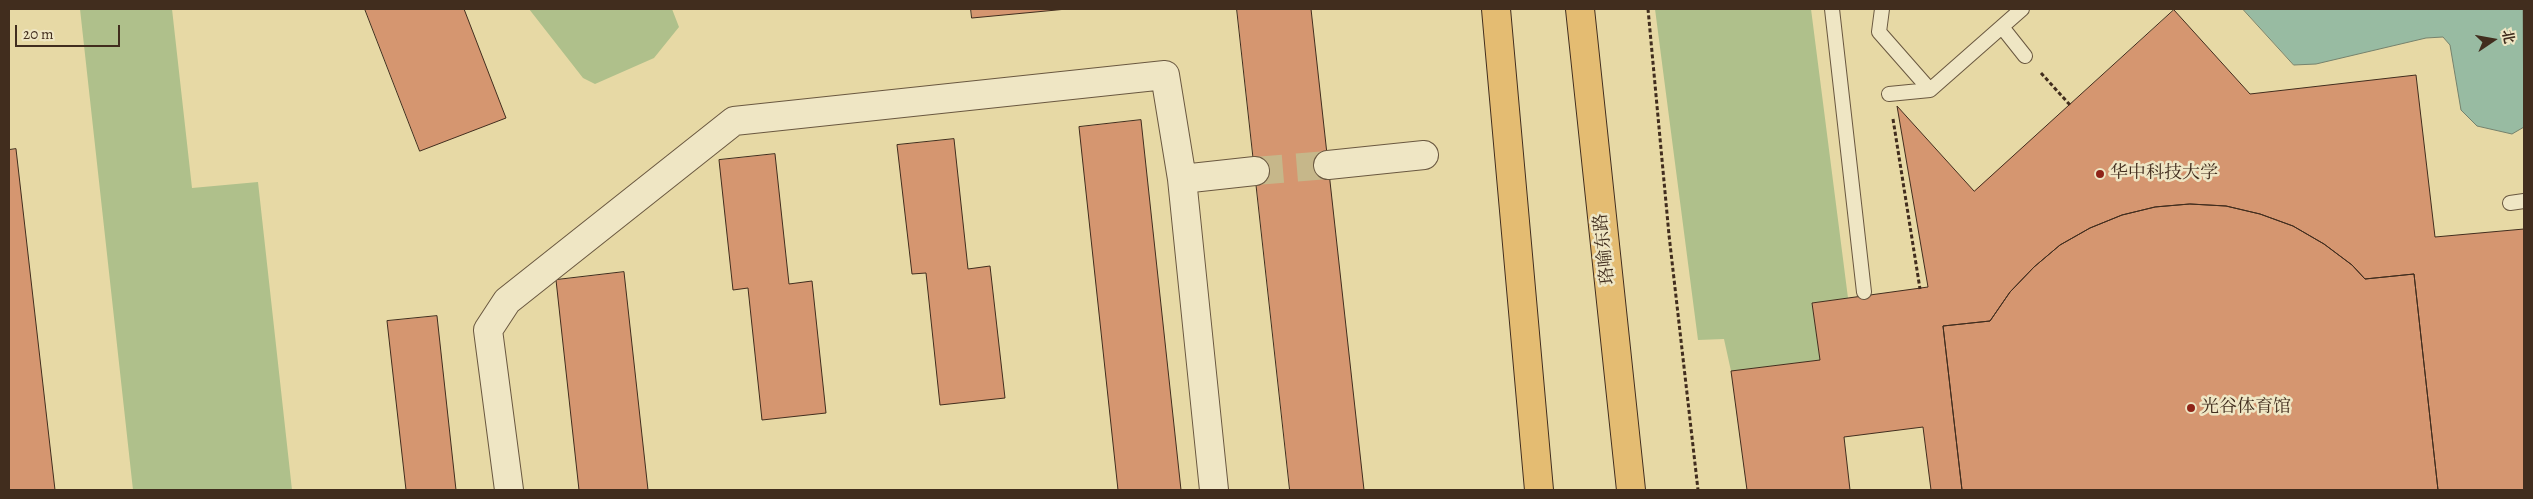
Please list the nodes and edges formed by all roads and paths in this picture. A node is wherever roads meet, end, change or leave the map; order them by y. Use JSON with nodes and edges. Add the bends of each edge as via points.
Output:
{"nodes":[{"id":1,"x":1496,"y":9,"type":"edge"},
{"id":2,"x":1580,"y":9,"type":"edge"},
{"id":3,"x":1648,"y":9,"type":"edge"},
{"id":4,"x":1832,"y":9,"type":"edge"},
{"id":5,"x":1882,"y":9,"type":"edge"},
{"id":6,"x":2022,"y":9,"type":"edge"},
{"id":7,"x":2002,"y":27,"type":"junction"},
{"id":8,"x":2025,"y":56,"type":"joint"},
{"id":9,"x":1930,"y":90,"type":"junction"},
{"id":10,"x":1889,"y":94,"type":"joint"},
{"id":11,"x":2070,"y":105,"type":"dead end"},
{"id":12,"x":1424,"y":155,"type":"dead end"},
{"id":13,"x":1328,"y":165,"type":"tunnel mouth"},
{"id":14,"x":1255,"y":171,"type":"tunnel mouth"},
{"id":15,"x":1182,"y":179,"type":"junction"},
{"id":16,"x":1920,"y":288,"type":"dead end"},
{"id":17,"x":1864,"y":292,"type":"dead end"},
{"id":18,"x":508,"y":490,"type":"edge"},
{"id":19,"x":1214,"y":490,"type":"edge"},
{"id":20,"x":1539,"y":490,"type":"edge"},
{"id":21,"x":1631,"y":490,"type":"edge"},
{"id":22,"x":1698,"y":490,"type":"edge"}],
"edges":[{"from":1,"to":20,"type":"highway"},
{"from":2,"to":21,"type":"highway","name":"珞喻东路"},
{"from":3,"to":22,"type":"path"},
{"from":4,"to":17,"type":"lane"},
{"from":5,"to":9,"type":"lane","via":[[1879,32]]},
{"from":6,"to":7,"type":"lane"},
{"from":7,"to":8,"type":"lane"},
{"from":7,"to":9,"type":"lane"},
{"from":8,"to":11,"type":"path"},
{"from":9,"to":10,"type":"lane"},
{"from":10,"to":16,"type":"path"},
{"from":12,"to":13,"type":"street"},
{"from":14,"to":15,"type":"street"},
{"from":15,"to":18,"type":"street","via":[[1165,75],[734,121],[507,301],[488,330]]},
{"from":15,"to":19,"type":"street"}]}
